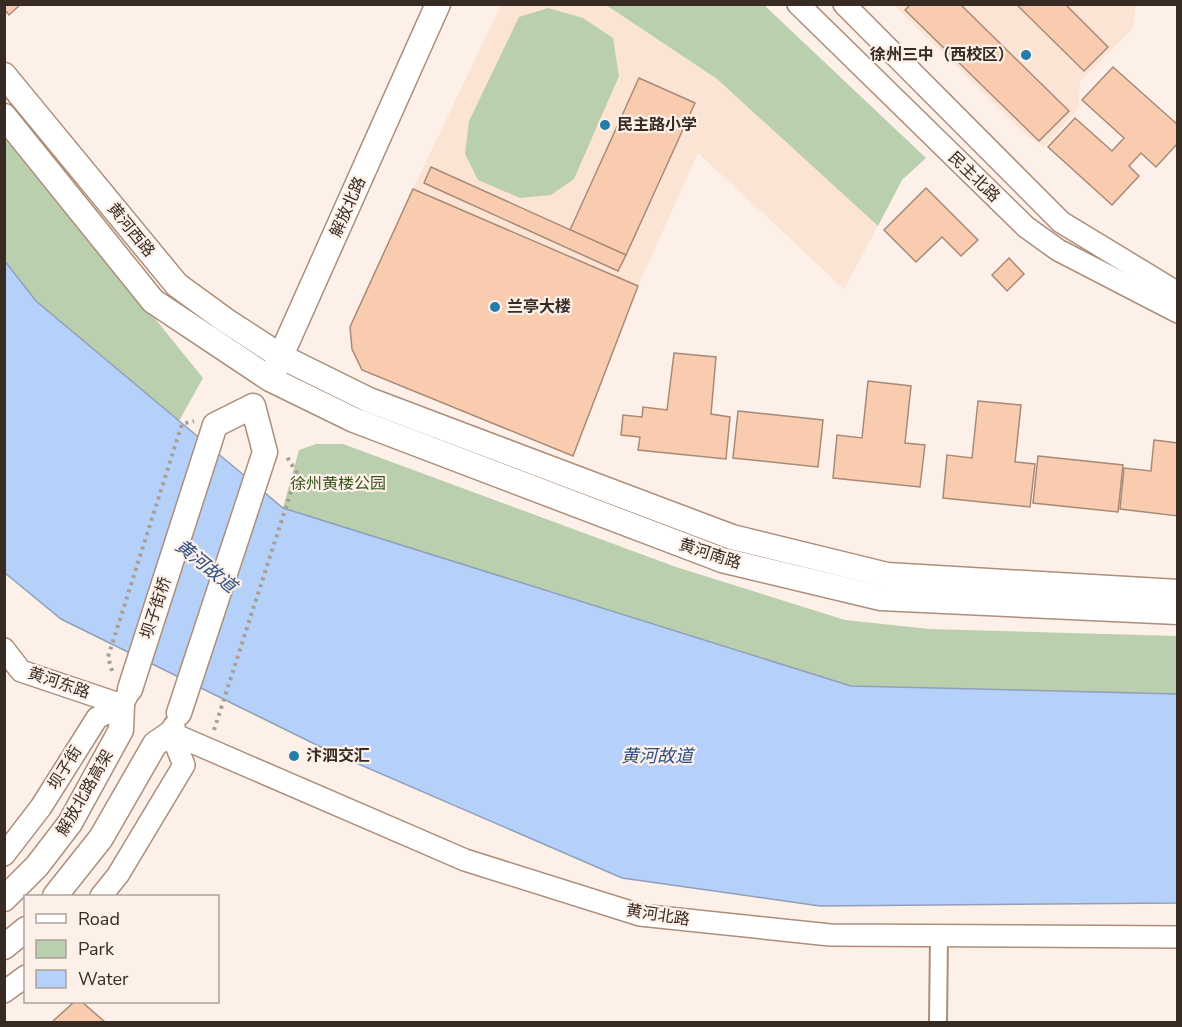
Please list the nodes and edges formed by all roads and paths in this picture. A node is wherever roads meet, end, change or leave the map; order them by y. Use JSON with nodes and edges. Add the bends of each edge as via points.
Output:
{"nodes":[{"id":1,"x":438,"y":4,"type":"edge"},
{"id":2,"x":798,"y":4,"type":"edge"},
{"id":3,"x":844,"y":4,"type":"edge"},
{"id":4,"x":4,"y":75,"type":"edge"},
{"id":5,"x":4,"y":116,"type":"edge"},
{"id":6,"x":1178,"y":293,"type":"edge"},
{"id":7,"x":1178,"y":312,"type":"edge"},
{"id":8,"x":282,"y":357,"type":"junction"},
{"id":9,"x":270,"y":379,"type":"junction"},
{"id":10,"x":253,"y":406,"type":"junction"},
{"id":11,"x":182,"y":424,"type":"dead end"},
{"id":12,"x":297,"y":473,"type":"dead end"},
{"id":13,"x":1178,"y":592,"type":"edge"},
{"id":14,"x":1178,"y":612,"type":"edge"},
{"id":15,"x":4,"y":649,"type":"edge"},
{"id":16,"x":108,"y":657,"type":"dead end"},
{"id":17,"x":126,"y":697,"type":"junction"},
{"id":18,"x":175,"y":723,"type":"junction"},
{"id":19,"x":213,"y":730,"type":"dead end"},
{"id":20,"x":4,"y":855,"type":"edge"},
{"id":21,"x":57,"y":895,"type":"edge"},
{"id":22,"x":103,"y":895,"type":"edge"},
{"id":23,"x":4,"y":899,"type":"edge"},
{"id":24,"x":24,"y":931,"type":"edge"},
{"id":25,"x":939,"y":936,"type":"junction"},
{"id":26,"x":1178,"y":937,"type":"edge"},
{"id":27,"x":4,"y":947,"type":"edge"},
{"id":28,"x":24,"y":977,"type":"edge"},
{"id":29,"x":4,"y":992,"type":"edge"},
{"id":30,"x":938,"y":1023,"type":"edge"}],
"edges":[{"from":1,"to":8,"type":"main road","name":"解放北路"},
{"from":2,"to":7,"type":"street","name":"民主北路","via":[[1026,227],[1058,250]]},
{"from":3,"to":6,"type":"street","name":"民主北路","via":[[1061,222]]},
{"from":4,"to":8,"type":"main road","name":"黄河西路","via":[[177,285]]},
{"from":5,"to":9,"type":"main road","name":"黄河西路","via":[[153,301]]},
{"from":8,"to":9,"type":"main road","name":"解放北路"},
{"from":8,"to":13,"type":"main road","name":"黄河南路","via":[[369,400],[732,537],[887,575]]},
{"from":9,"to":10,"type":"main road","name":"解放北路"},
{"from":9,"to":14,"type":"main road","name":"黄河南路","via":[[354,420],[722,560],[881,598]]},
{"from":10,"to":17,"type":"main road","name":"坝子街桥","via":[[215,425]]},
{"from":10,"to":18,"type":"main road","via":[[265,452]]},
{"from":11,"to":16,"type":"path"},
{"from":12,"to":19,"type":"path"},
{"from":15,"to":17,"type":"street","name":"黄河东路","via":[[21,671]]},
{"from":17,"to":20,"type":"street","name":"坝子街","via":[[97,717],[41,807]]},
{"from":17,"to":23,"type":"main road","name":"解放北路高架","via":[[121,730],[70,823],[37,866]]},
{"from":18,"to":21,"type":"main road","name":"解放北路高架","via":[[154,744],[101,838]]},
{"from":18,"to":22,"type":"street","via":[[184,765]]},
{"from":18,"to":25,"type":"street","name":"黄河北路","via":[[465,860],[640,915],[830,935]]},
{"from":24,"to":27,"type":"main road"},
{"from":25,"to":26,"type":"street","name":"黄河北路"},
{"from":25,"to":30,"type":"street"},
{"from":28,"to":29,"type":"street"}]}
